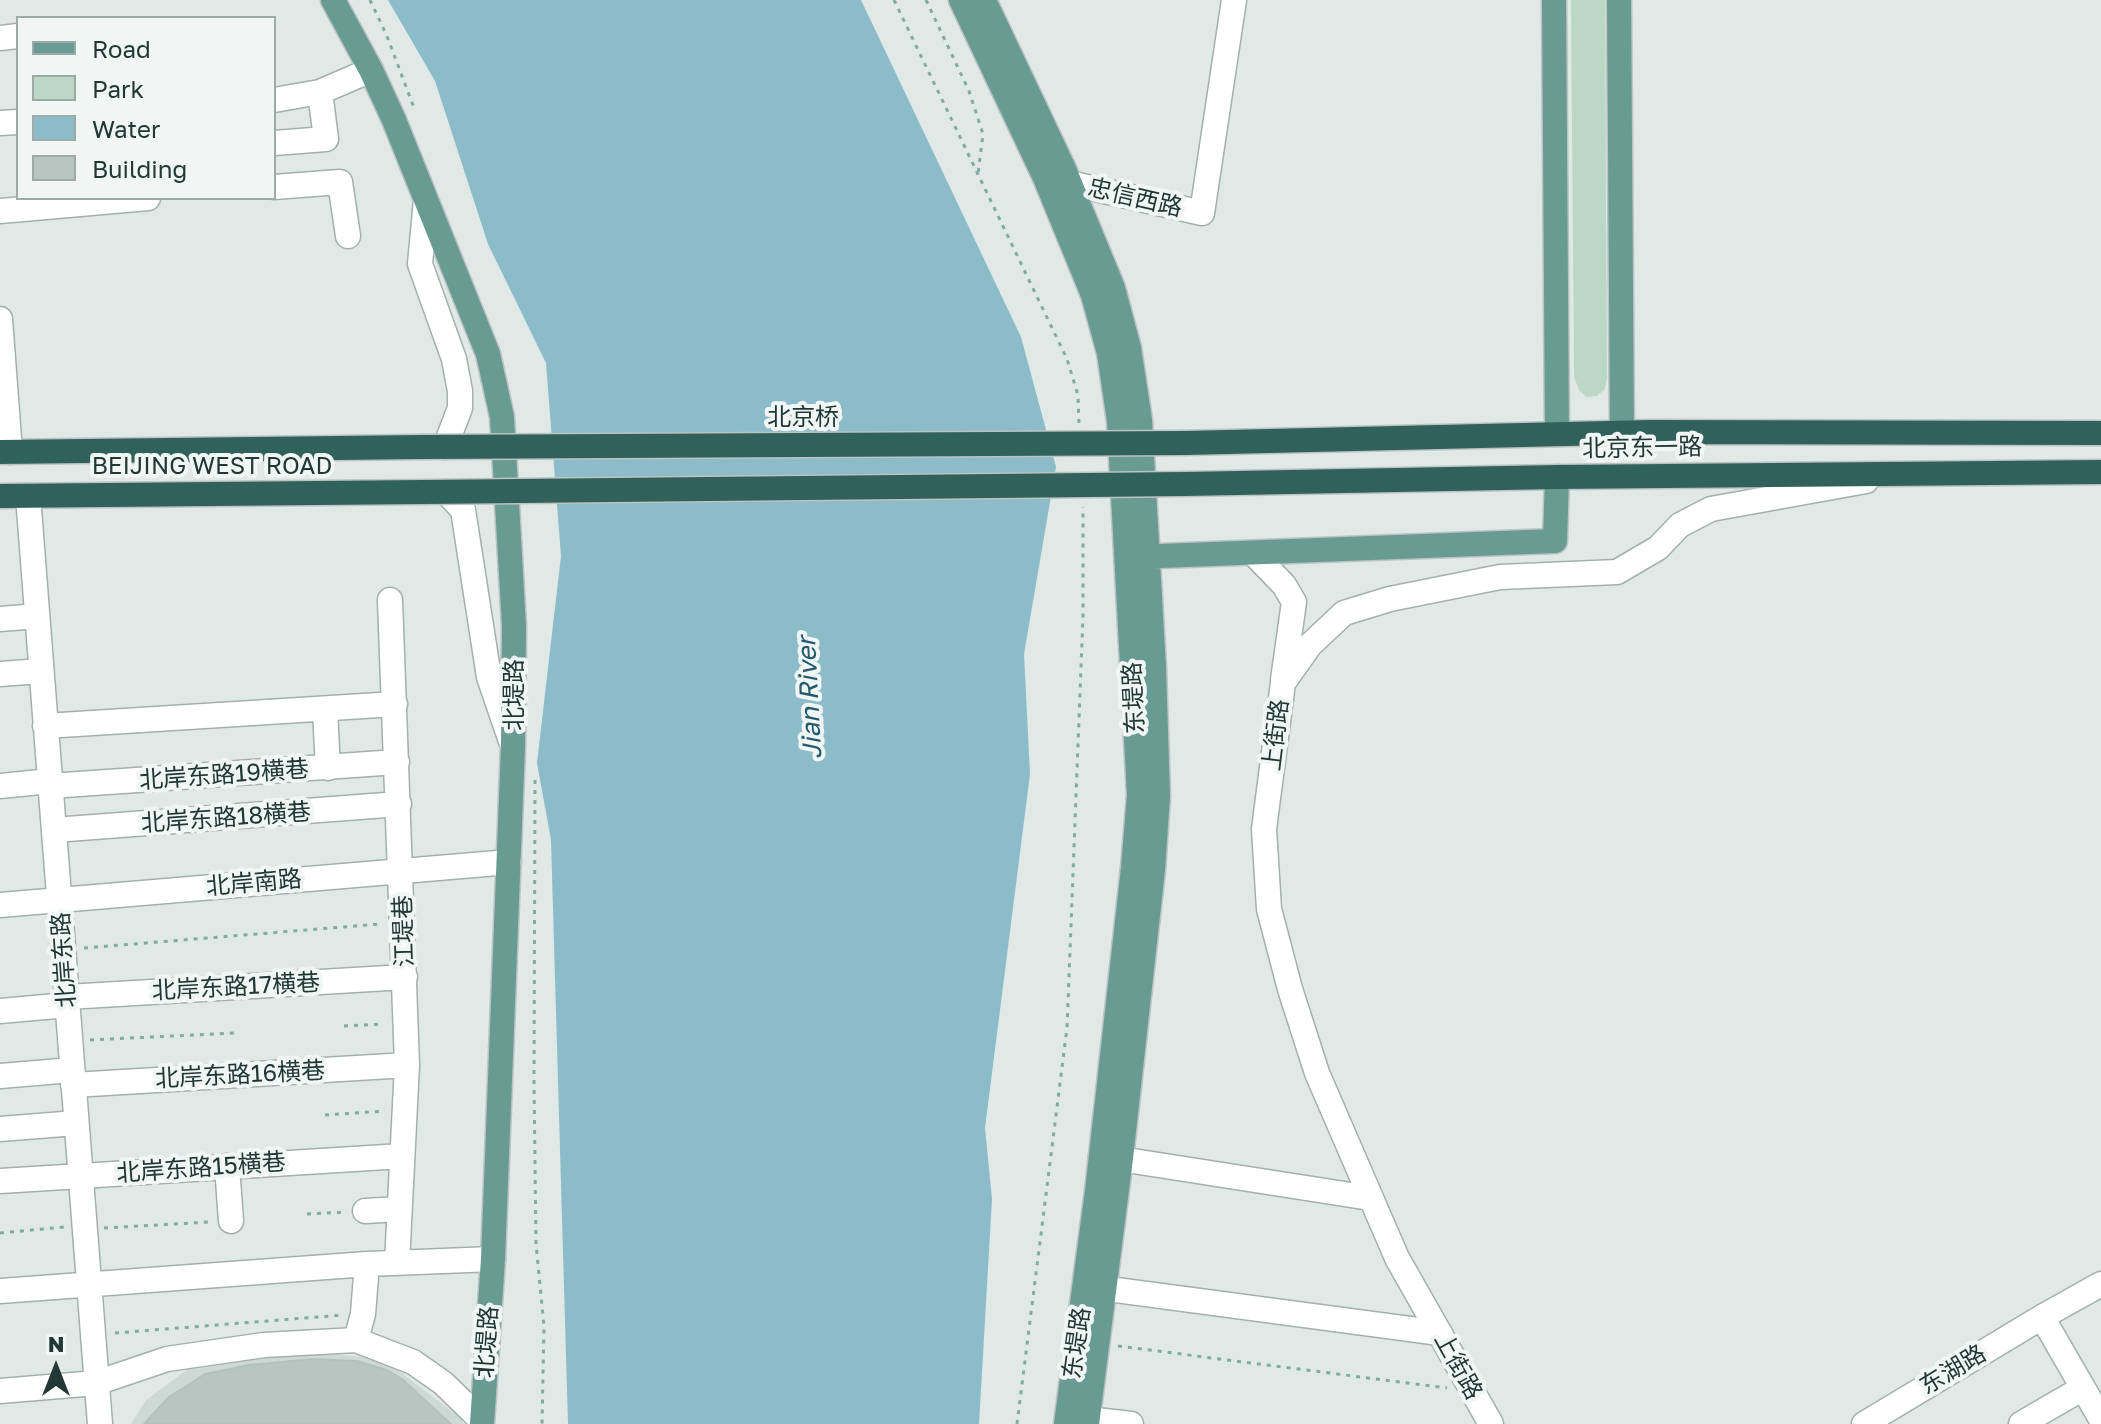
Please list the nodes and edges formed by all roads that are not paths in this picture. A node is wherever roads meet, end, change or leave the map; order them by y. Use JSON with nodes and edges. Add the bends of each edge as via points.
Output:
{"nodes":[{"id":1,"x":333,"y":0,"type":"edge"},
{"id":2,"x":961,"y":0,"type":"edge"},
{"id":3,"x":984,"y":0,"type":"edge"},
{"id":4,"x":1234,"y":0,"type":"edge"},
{"id":5,"x":1554,"y":0,"type":"edge"},
{"id":6,"x":1619,"y":0,"type":"edge"},
{"id":7,"x":371,"y":70,"type":"junction"},
{"id":8,"x":320,"y":92,"type":"junction"},
{"id":9,"x":276,"y":100,"type":"edge"},
{"id":10,"x":276,"y":143,"type":"edge"},
{"id":11,"x":1069,"y":183,"type":"junction"},
{"id":12,"x":276,"y":187,"type":"edge"},
{"id":13,"x":125,"y":200,"type":"edge"},
{"id":14,"x":426,"y":200,"type":"junction"},
{"id":15,"x":0,"y":211,"type":"edge"},
{"id":16,"x":348,"y":236,"type":"dead end"},
{"id":17,"x":0,"y":319,"type":"edge"},
{"id":18,"x":1622,"y":433,"type":"junction"},
{"id":19,"x":2101,"y":433,"type":"edge"},
{"id":20,"x":1557,"y":434,"type":"junction"},
{"id":21,"x":1185,"y":443,"type":"joint"},
{"id":22,"x":433,"y":447,"type":"junction"},
{"id":23,"x":5,"y":452,"type":"edge"},
{"id":24,"x":2101,"y":472,"type":"edge"},
{"id":25,"x":1909,"y":473,"type":"junction"},
{"id":26,"x":1557,"y":477,"type":"junction"},
{"id":27,"x":435,"y":492,"type":"junction"},
{"id":28,"x":0,"y":496,"type":"edge"},
{"id":29,"x":28,"y":496,"type":"junction"},
{"id":30,"x":1253,"y":553,"type":"junction"},
{"id":31,"x":1137,"y":557,"type":"junction"},
{"id":32,"x":390,"y":600,"type":"dead end"},
{"id":33,"x":37,"y":616,"type":"junction"},
{"id":34,"x":0,"y":619,"type":"edge"},
{"id":35,"x":41,"y":671,"type":"junction"},
{"id":36,"x":0,"y":674,"type":"edge"},
{"id":37,"x":1283,"y":683,"type":"junction"},
{"id":38,"x":395,"y":704,"type":"junction"},
{"id":39,"x":325,"y":710,"type":"junction"},
{"id":40,"x":45,"y":726,"type":"junction"},
{"id":41,"x":513,"y":747,"type":"junction"},
{"id":42,"x":397,"y":762,"type":"junction"},
{"id":43,"x":328,"y":768,"type":"junction"},
{"id":44,"x":50,"y":784,"type":"junction"},
{"id":45,"x":0,"y":786,"type":"edge"},
{"id":46,"x":399,"y":804,"type":"junction"},
{"id":47,"x":54,"y":830,"type":"junction"},
{"id":48,"x":509,"y":862,"type":"junction"},
{"id":49,"x":402,"y":871,"type":"junction"},
{"id":50,"x":59,"y":900,"type":"junction"},
{"id":51,"x":0,"y":905,"type":"edge"},
{"id":52,"x":405,"y":977,"type":"junction"},
{"id":53,"x":67,"y":1001,"type":"junction"},
{"id":54,"x":0,"y":1011,"type":"edge"},
{"id":55,"x":407,"y":1065,"type":"junction"},
{"id":56,"x":0,"y":1076,"type":"edge"},
{"id":57,"x":73,"y":1078,"type":"junction"},
{"id":58,"x":76,"y":1123,"type":"junction"},
{"id":59,"x":0,"y":1129,"type":"edge"},
{"id":60,"x":402,"y":1156,"type":"junction"},
{"id":61,"x":1111,"y":1157,"type":"junction"},
{"id":62,"x":227,"y":1166,"type":"junction"},
{"id":63,"x":80,"y":1176,"type":"junction"},
{"id":64,"x":0,"y":1181,"type":"edge"},
{"id":65,"x":1370,"y":1198,"type":"junction"},
{"id":66,"x":399,"y":1209,"type":"junction"},
{"id":67,"x":365,"y":1211,"type":"road end"},
{"id":68,"x":231,"y":1221,"type":"road end"},
{"id":69,"x":493,"y":1259,"type":"junction"},
{"id":70,"x":397,"y":1263,"type":"junction"},
{"id":71,"x":367,"y":1264,"type":"junction"},
{"id":72,"x":2101,"y":1284,"type":"edge"},
{"id":73,"x":89,"y":1285,"type":"junction"},
{"id":74,"x":1095,"y":1287,"type":"junction"},
{"id":75,"x":0,"y":1291,"type":"edge"},
{"id":76,"x":2042,"y":1317,"type":"junction"},
{"id":77,"x":1440,"y":1333,"type":"junction"},
{"id":78,"x":356,"y":1340,"type":"junction"},
{"id":79,"x":96,"y":1383,"type":"junction"},
{"id":80,"x":2083,"y":1388,"type":"junction"},
{"id":81,"x":0,"y":1391,"type":"edge"},
{"id":82,"x":1891,"y":1417,"type":"edge"},
{"id":83,"x":2101,"y":1419,"type":"edge"},
{"id":84,"x":482,"y":1422,"type":"edge"},
{"id":85,"x":1080,"y":1422,"type":"edge"},
{"id":86,"x":100,"y":1424,"type":"edge"},
{"id":87,"x":1131,"y":1424,"type":"edge"},
{"id":88,"x":1491,"y":1424,"type":"edge"},
{"id":89,"x":1864,"y":1424,"type":"edge"},
{"id":90,"x":2021,"y":1424,"type":"edge"}],
"edges":[{"from":1,"to":7,"type":"main road","name":"北堤路"},
{"from":2,"to":31,"type":"main road","name":"东堤路","via":[[1093,295],[1116,392]]},
{"from":3,"to":11,"type":"main road","name":"东堤路"},
{"from":4,"to":11,"type":"street","name":"忠信西路","via":[[1202,213]]},
{"from":5,"to":20,"type":"main road"},
{"from":6,"to":18,"type":"main road"},
{"from":7,"to":8,"type":"street"},
{"from":7,"to":14,"type":"main road","name":"北堤路"},
{"from":8,"to":9,"type":"street"},
{"from":8,"to":10,"type":"street","via":[[326,139]]},
{"from":11,"to":31,"type":"main road","name":"东堤路","via":[[1113,288],[1129,348],[1140,420]]},
{"from":12,"to":16,"type":"street","via":[[340,182]]},
{"from":13,"to":15,"type":"street"},
{"from":14,"to":22,"type":"street","via":[[420,264],[460,391],[460,408]]},
{"from":14,"to":41,"type":"main road","name":"北堤路","via":[[488,354],[502,417],[514,626]]},
{"from":17,"to":23,"type":"street"},
{"from":18,"to":19,"type":"highway","name":"北京东一路"},
{"from":18,"to":20,"type":"highway","name":"北京东一路"},
{"from":20,"to":21,"type":"highway","name":"北京东一路"},
{"from":21,"to":22,"type":"highway","name":"北京桥","bridge":true},
{"from":22,"to":23,"type":"highway","name":"BEIJING WEST ROAD"},
{"from":24,"to":25,"type":"highway","name":"北京东一路"},
{"from":25,"to":26,"type":"highway","name":"北京东一路"},
{"from":25,"to":37,"type":"street","name":"上街路","via":[[1711,509],[1617,572],[1500,577],[1344,613],[1310,645]]},
{"from":26,"to":27,"type":"highway","name":"北京东一路","bridge":true},
{"from":26,"to":30,"type":"main road","via":[[1555,541]]},
{"from":27,"to":29,"type":"highway","name":"BEIJING WEST ROAD"},
{"from":27,"to":41,"type":"street","via":[[463,510],[489,677]]},
{"from":28,"to":29,"type":"highway","name":"BEIJING WEST ROAD"},
{"from":29,"to":33,"type":"street","name":"北岸东路"},
{"from":30,"to":31,"type":"main road"},
{"from":30,"to":37,"type":"street","via":[[1294,602]]},
{"from":31,"to":61,"type":"main road","name":"东堤路","via":[[1158,796],[1153,870]]},
{"from":32,"to":38,"type":"street","name":"江堤巷"},
{"from":33,"to":34,"type":"street"},
{"from":33,"to":35,"type":"street","name":"北岸东路"},
{"from":35,"to":36,"type":"street"},
{"from":35,"to":40,"type":"street","name":"北岸东路"},
{"from":37,"to":65,"type":"street","name":"上街路","via":[[1264,829],[1269,909],[1317,1073]]},
{"from":38,"to":39,"type":"street"},
{"from":38,"to":42,"type":"street","name":"江堤巷"},
{"from":39,"to":40,"type":"street"},
{"from":39,"to":43,"type":"street"},
{"from":40,"to":44,"type":"street","name":"北岸东路"},
{"from":41,"to":48,"type":"main road","name":"北堤路"},
{"from":42,"to":43,"type":"street","name":"北岸东路19横巷"},
{"from":42,"to":46,"type":"street","name":"江堤巷"},
{"from":43,"to":44,"type":"street","name":"北岸东路19横巷"},
{"from":44,"to":45,"type":"street","name":"北岸东路19横巷"},
{"from":44,"to":47,"type":"street","name":"北岸东路"},
{"from":46,"to":47,"type":"street","name":"北岸东路18横巷"},
{"from":46,"to":49,"type":"street","name":"江堤巷"},
{"from":47,"to":50,"type":"street","name":"北岸东路"},
{"from":48,"to":49,"type":"street","name":"北岸南路"},
{"from":48,"to":69,"type":"main road","name":"北堤路"},
{"from":49,"to":50,"type":"street","name":"北岸南路"},
{"from":49,"to":52,"type":"street","name":"江堤巷"},
{"from":50,"to":51,"type":"street","name":"北岸南路"},
{"from":50,"to":53,"type":"street","name":"北岸东路"},
{"from":52,"to":53,"type":"street","name":"北岸东路17横巷"},
{"from":52,"to":55,"type":"street","name":"江堤巷"},
{"from":53,"to":54,"type":"street","name":"北岸东路17横巷"},
{"from":53,"to":57,"type":"street","name":"北岸东路"},
{"from":55,"to":57,"type":"street","name":"北岸东路16横巷"},
{"from":55,"to":60,"type":"street","name":"江堤巷"},
{"from":56,"to":57,"type":"street","name":"北岸东路16横巷"},
{"from":57,"to":58,"type":"street","name":"北岸东路"},
{"from":58,"to":59,"type":"street"},
{"from":58,"to":63,"type":"street","name":"北岸东路"},
{"from":60,"to":62,"type":"street","name":"北岸东路15横巷"},
{"from":60,"to":66,"type":"street","name":"江堤巷"},
{"from":61,"to":65,"type":"street"},
{"from":61,"to":74,"type":"main road","name":"东堤路"},
{"from":62,"to":63,"type":"street","name":"北岸东路15横巷"},
{"from":62,"to":68,"type":"street"},
{"from":63,"to":64,"type":"street","name":"北岸东路15横巷"},
{"from":63,"to":73,"type":"street","name":"北岸东路"},
{"from":65,"to":77,"type":"street","name":"上街路"},
{"from":66,"to":67,"type":"street"},
{"from":66,"to":70,"type":"street","name":"江堤巷"},
{"from":69,"to":70,"type":"street"},
{"from":69,"to":84,"type":"main road","name":"北堤路"},
{"from":70,"to":71,"type":"street"},
{"from":71,"to":73,"type":"street"},
{"from":71,"to":78,"type":"street"},
{"from":72,"to":76,"type":"street","name":"东湖路"},
{"from":73,"to":75,"type":"street"},
{"from":73,"to":79,"type":"street","name":"北岸东路"},
{"from":74,"to":77,"type":"street"},
{"from":74,"to":85,"type":"main road","name":"东堤路"},
{"from":74,"to":85,"type":"main road","name":"东堤路","via":[[1098,1344]]},
{"from":76,"to":80,"type":"street"},
{"from":76,"to":82,"type":"street","name":"东湖路"},
{"from":77,"to":88,"type":"street","name":"上街路"},
{"from":78,"to":79,"type":"street","via":[[264,1345],[167,1359]]},
{"from":78,"to":84,"type":"street","via":[[413,1362]]},
{"from":79,"to":81,"type":"street"},
{"from":79,"to":86,"type":"street","name":"北岸东路"},
{"from":80,"to":83,"type":"street"},
{"from":80,"to":90,"type":"street"},
{"from":82,"to":89,"type":"street","name":"东湖路"},
{"from":85,"to":87,"type":"street"}]}
